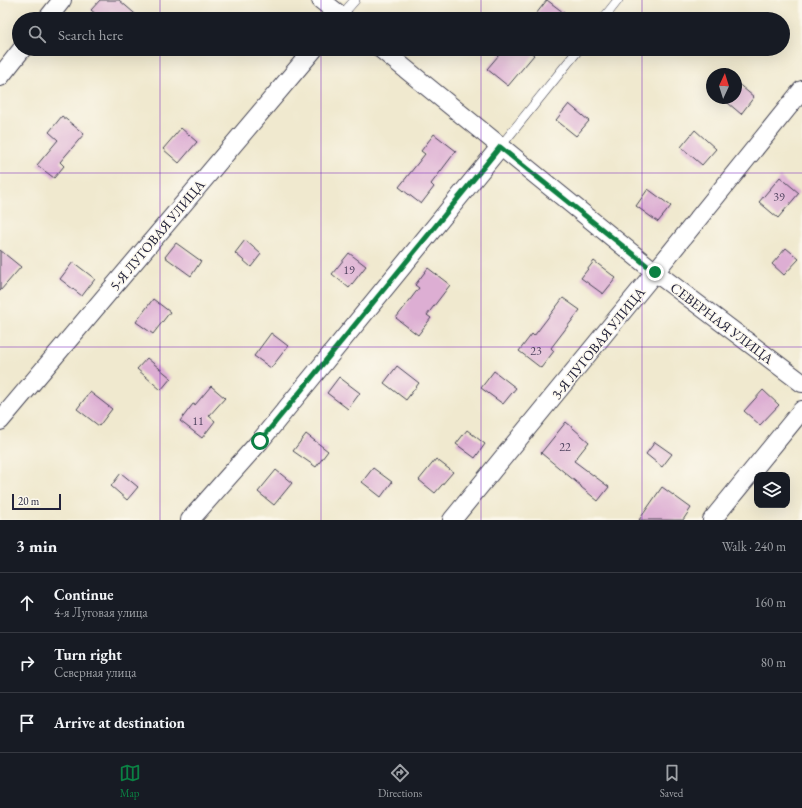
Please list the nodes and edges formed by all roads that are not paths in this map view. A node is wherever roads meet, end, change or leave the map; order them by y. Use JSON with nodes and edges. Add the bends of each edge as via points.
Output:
{"nodes":[{"id":1,"x":62,"y":0,"type":"edge"},
{"id":2,"x":321,"y":0,"type":"edge"},
{"id":3,"x":355,"y":0,"type":"edge"},
{"id":4,"x":618,"y":0,"type":"edge"},
{"id":5,"x":53,"y":12,"type":"edge"},
{"id":6,"x":335,"y":12,"type":"edge"},
{"id":7,"x":346,"y":12,"type":"edge"},
{"id":8,"x":609,"y":12,"type":"edge"},
{"id":9,"x":16,"y":56,"type":"edge"},
{"id":10,"x":308,"y":56,"type":"edge"},
{"id":11,"x":390,"y":56,"type":"edge"},
{"id":12,"x":573,"y":56,"type":"edge"},
{"id":13,"x":0,"y":77,"type":"edge"},
{"id":14,"x":802,"y":90,"type":"edge"},
{"id":15,"x":500,"y":147,"type":"junction"},
{"id":16,"x":655,"y":272,"type":"junction"},
{"id":17,"x":802,"y":384,"type":"edge"},
{"id":18,"x":802,"y":410,"type":"edge"},
{"id":19,"x":0,"y":421,"type":"edge"},
{"id":20,"x":190,"y":520,"type":"edge"},
{"id":21,"x":452,"y":520,"type":"edge"},
{"id":22,"x":712,"y":520,"type":"edge"}],
"edges":[{"from":1,"to":5,"type":"street"},
{"from":2,"to":6,"type":"street"},
{"from":3,"to":7,"type":"lane"},
{"from":4,"to":8,"type":"lane"},
{"from":9,"to":13,"type":"street"},
{"from":10,"to":19,"type":"street","name":"5-Я ЛУГОВАЯ УЛИЦА"},
{"from":11,"to":15,"type":"street","name":"СЕВЕРНАЯ УЛИЦА"},
{"from":12,"to":15,"type":"lane"},
{"from":14,"to":16,"type":"street","name":"3-Я ЛУГОВАЯ УЛИЦА"},
{"from":15,"to":16,"type":"street","name":"СЕВЕРНАЯ УЛИЦА"},
{"from":15,"to":20,"type":"street","via":[[260,441]]},
{"from":16,"to":17,"type":"street","name":"СЕВЕРНАЯ УЛИЦА"},
{"from":16,"to":21,"type":"street","name":"3-Я ЛУГОВАЯ УЛИЦА"},
{"from":18,"to":22,"type":"street"}]}
